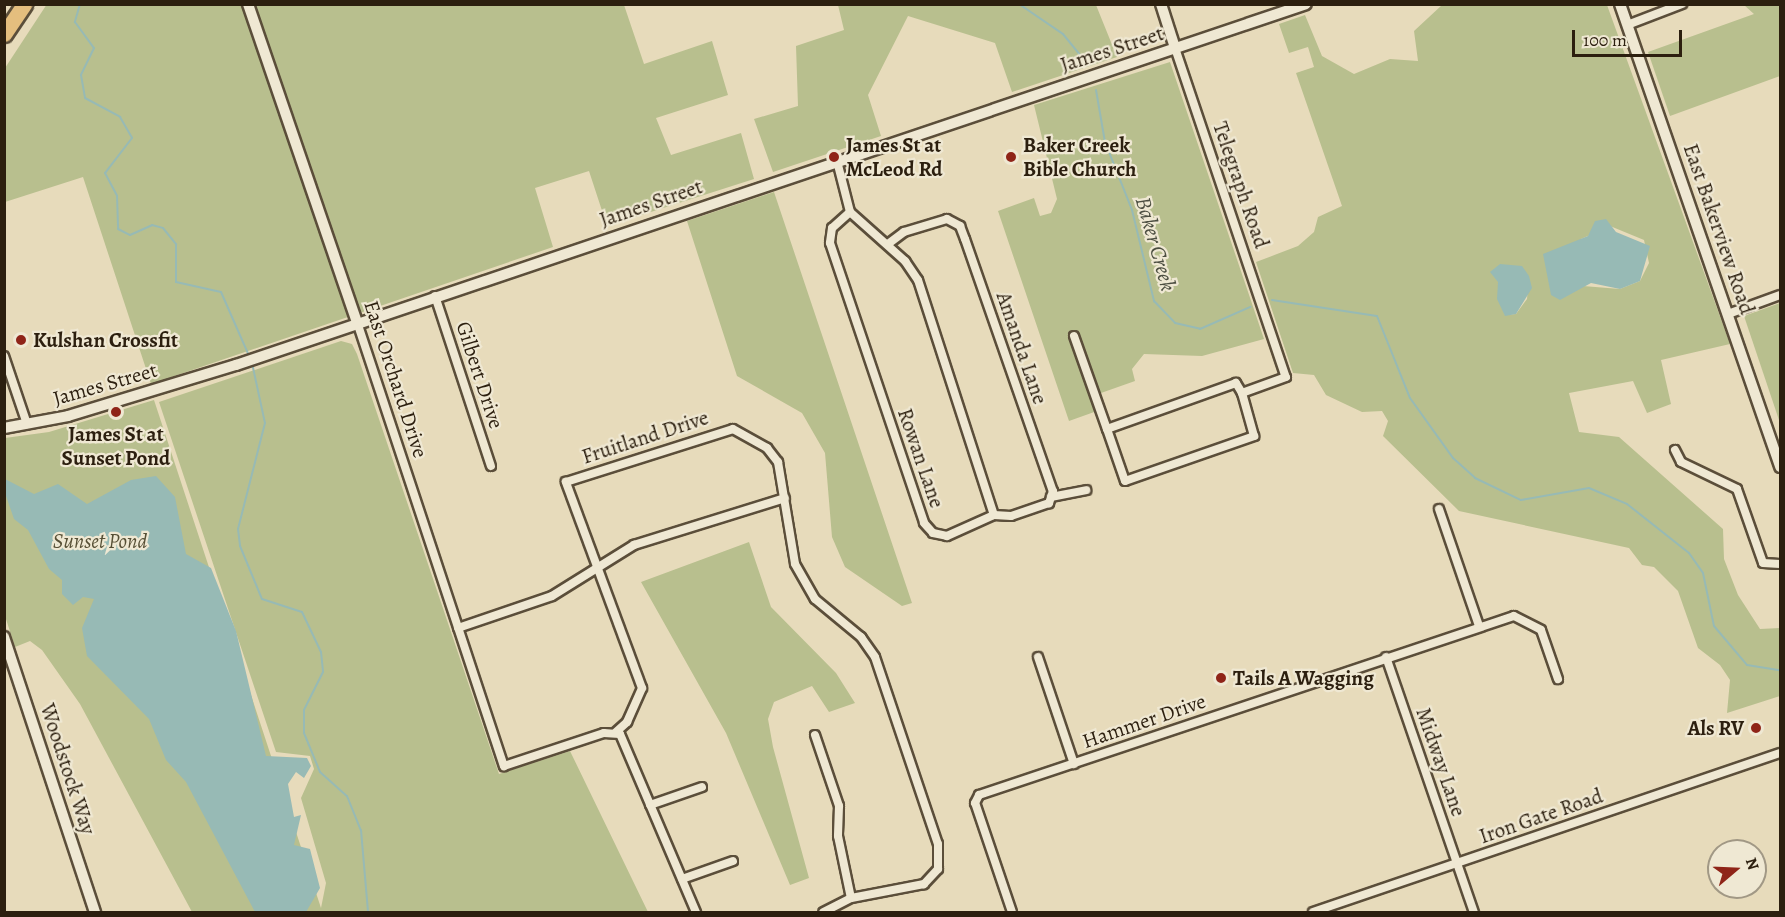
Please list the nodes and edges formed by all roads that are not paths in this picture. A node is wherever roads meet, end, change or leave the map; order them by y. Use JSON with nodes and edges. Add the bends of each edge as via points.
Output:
{"nodes":[{"id":1,"x":24,"y":4,"type":"edge"},
{"id":2,"x":248,"y":4,"type":"edge"},
{"id":3,"x":1161,"y":4,"type":"edge"},
{"id":4,"x":1306,"y":4,"type":"edge"},
{"id":5,"x":1620,"y":4,"type":"edge"},
{"id":6,"x":1682,"y":4,"type":"edge"},
{"id":7,"x":1627,"y":25,"type":"junction"},
{"id":8,"x":4,"y":34,"type":"edge"},
{"id":9,"x":1175,"y":48,"type":"junction"},
{"id":10,"x":837,"y":161,"type":"junction"},
{"id":11,"x":850,"y":212,"type":"junction"},
{"id":12,"x":888,"y":244,"type":"junction"},
{"id":13,"x":435,"y":296,"type":"junction"},
{"id":14,"x":1780,"y":296,"type":"edge"},
{"id":15,"x":1728,"y":314,"type":"junction"},
{"id":16,"x":357,"y":322,"type":"junction"},
{"id":17,"x":1074,"y":336,"type":"dead end"},
{"id":18,"x":4,"y":356,"type":"edge"},
{"id":19,"x":1242,"y":393,"type":"junction"},
{"id":20,"x":27,"y":424,"type":"junction"},
{"id":21,"x":4,"y":428,"type":"edge"},
{"id":22,"x":1107,"y":429,"type":"junction"},
{"id":23,"x":1675,"y":450,"type":"dead end"},
{"id":24,"x":491,"y":465,"type":"dead end"},
{"id":25,"x":1780,"y":468,"type":"edge"},
{"id":26,"x":1086,"y":490,"type":"dead end"},
{"id":27,"x":1051,"y":497,"type":"junction"},
{"id":28,"x":785,"y":498,"type":"junction"},
{"id":29,"x":1439,"y":509,"type":"dead end"},
{"id":30,"x":994,"y":515,"type":"junction"},
{"id":31,"x":1780,"y":564,"type":"edge"},
{"id":32,"x":595,"y":568,"type":"junction"},
{"id":33,"x":1479,"y":626,"type":"junction"},
{"id":34,"x":458,"y":628,"type":"junction"},
{"id":35,"x":4,"y":637,"type":"edge"},
{"id":36,"x":1038,"y":657,"type":"dead end"},
{"id":37,"x":1386,"y":657,"type":"junction"},
{"id":38,"x":1558,"y":679,"type":"dead end"},
{"id":39,"x":616,"y":732,"type":"junction"},
{"id":40,"x":814,"y":735,"type":"dead end"},
{"id":41,"x":1780,"y":753,"type":"edge"},
{"id":42,"x":1074,"y":764,"type":"junction"},
{"id":43,"x":702,"y":787,"type":"dead end"},
{"id":44,"x":651,"y":806,"type":"junction"},
{"id":45,"x":733,"y":861,"type":"dead end"},
{"id":46,"x":1457,"y":864,"type":"junction"},
{"id":47,"x":682,"y":879,"type":"junction"},
{"id":48,"x":851,"y":898,"type":"junction"},
{"id":49,"x":95,"y":912,"type":"edge"},
{"id":50,"x":696,"y":912,"type":"edge"},
{"id":51,"x":824,"y":912,"type":"edge"},
{"id":52,"x":1012,"y":912,"type":"edge"},
{"id":53,"x":1313,"y":912,"type":"edge"},
{"id":54,"x":1474,"y":912,"type":"edge"}],
"edges":[{"from":1,"to":8,"type":"highway"},
{"from":2,"to":16,"type":"main road","name":"East Orchard Drive"},
{"from":3,"to":9,"type":"main road","name":"Telegraph Road"},
{"from":4,"to":9,"type":"main road","name":"James Street"},
{"from":5,"to":7,"type":"main road","name":"East Bakerview Road"},
{"from":6,"to":7,"type":"street"},
{"from":7,"to":15,"type":"main road","name":"East Bakerview Road"},
{"from":9,"to":10,"type":"main road","name":"James Street"},
{"from":9,"to":19,"type":"street","name":"Telegraph Road","via":[[1286,377]]},
{"from":10,"to":11,"type":"street"},
{"from":10,"to":13,"type":"main road","name":"James Street"},
{"from":11,"to":12,"type":"street"},
{"from":11,"to":30,"type":"street","name":"Rowan Lane","via":[[832,228],[830,243],[924,523],[933,533],[947,536]]},
{"from":12,"to":27,"type":"street","name":"Amanda Lane","via":[[904,232],[947,219],[960,226]]},
{"from":12,"to":30,"type":"street","via":[[918,280]]},
{"from":13,"to":16,"type":"main road","name":"James Street"},
{"from":13,"to":24,"type":"street","name":"Gilbert Drive"},
{"from":14,"to":15,"type":"street"},
{"from":15,"to":25,"type":"main road","name":"East Bakerview Road"},
{"from":16,"to":20,"type":"main road","name":"James Street","via":[[236,365]]},
{"from":16,"to":34,"type":"street","name":"East Orchard Drive"},
{"from":17,"to":22,"type":"street"},
{"from":18,"to":20,"type":"street"},
{"from":19,"to":22,"type":"street","via":[[1236,383]]},
{"from":19,"to":22,"type":"street","via":[[1254,436],[1125,481]]},
{"from":20,"to":21,"type":"main road","name":"James Street"},
{"from":23,"to":31,"type":"street","via":[[1681,462],[1737,489],[1763,563]]},
{"from":26,"to":27,"type":"street"},
{"from":27,"to":30,"type":"street","via":[[1049,503],[1011,516]]},
{"from":28,"to":32,"type":"street","via":[[634,545]]},
{"from":28,"to":32,"type":"street","name":"Fruitland Drive","via":[[784,478],[767,448],[733,429],[566,482]]},
{"from":28,"to":48,"type":"street","name":"Fruitland Drive","via":[[786,535],[810,591],[875,657],[938,844],[938,869],[924,884]]},
{"from":29,"to":33,"type":"street"},
{"from":32,"to":34,"type":"street","via":[[552,596]]},
{"from":32,"to":39,"type":"street","name":"Fruitland Drive","via":[[617,613],[642,688],[627,722]]},
{"from":33,"to":37,"type":"street","name":"Hammer Drive"},
{"from":33,"to":38,"type":"street","name":"Hammer Drive","via":[[1514,616],[1530,620],[1541,630]]},
{"from":34,"to":39,"type":"street","name":"East Orchard Drive","via":[[504,766]]},
{"from":35,"to":49,"type":"main road","name":"Woodstock Way"},
{"from":36,"to":42,"type":"street"},
{"from":37,"to":42,"type":"street","name":"Hammer Drive"},
{"from":37,"to":46,"type":"street","name":"Midway Lane"},
{"from":39,"to":44,"type":"street"},
{"from":40,"to":48,"type":"street","via":[[839,806],[838,836]]},
{"from":41,"to":46,"type":"street","name":"Iron Gate Road"},
{"from":42,"to":52,"type":"street","name":"Hammer Drive","via":[[979,795],[975,803]]},
{"from":43,"to":44,"type":"street"},
{"from":44,"to":47,"type":"street"},
{"from":45,"to":47,"type":"street"},
{"from":46,"to":53,"type":"street","name":"Iron Gate Road"},
{"from":46,"to":54,"type":"street","name":"Midway Lane"},
{"from":47,"to":50,"type":"street"},
{"from":48,"to":51,"type":"street","name":"Fruitland Drive"}]}
